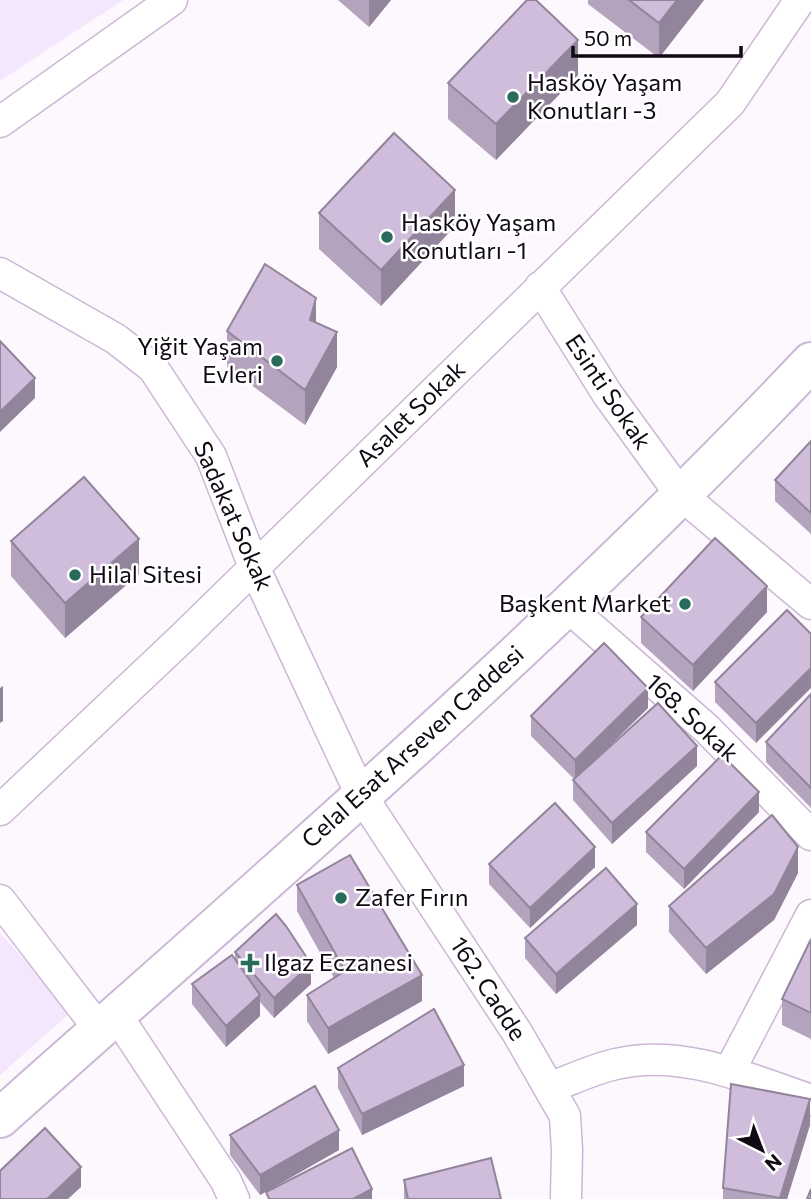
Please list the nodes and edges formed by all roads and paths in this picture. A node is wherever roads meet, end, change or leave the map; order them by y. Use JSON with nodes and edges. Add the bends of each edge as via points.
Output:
{"nodes":[{"id":1,"x":172,"y":0,"type":"edge"},
{"id":2,"x":800,"y":0,"type":"edge"},
{"id":3,"x":0,"y":122,"type":"edge"},
{"id":4,"x":0,"y":273,"type":"edge"},
{"id":5,"x":540,"y":287,"type":"junction"},
{"id":6,"x":811,"y":362,"type":"edge"},
{"id":7,"x":680,"y":494,"type":"junction"},
{"id":8,"x":254,"y":567,"type":"junction"},
{"id":9,"x":811,"y":604,"type":"edge"},
{"id":10,"x":568,"y":607,"type":"junction"},
{"id":11,"x":361,"y":795,"type":"junction"},
{"id":12,"x":0,"y":810,"type":"edge"},
{"id":13,"x":811,"y":835,"type":"edge"},
{"id":14,"x":0,"y":900,"type":"edge"},
{"id":15,"x":811,"y":915,"type":"edge"},
{"id":16,"x":108,"y":1022,"type":"junction"},
{"id":17,"x":729,"y":1072,"type":"junction"},
{"id":18,"x":549,"y":1088,"type":"junction"},
{"id":19,"x":811,"y":1100,"type":"edge"},
{"id":20,"x":0,"y":1118,"type":"edge"},
{"id":21,"x":234,"y":1199,"type":"edge"},
{"id":22,"x":566,"y":1199,"type":"edge"}],
"edges":[{"from":1,"to":3,"type":"street"},
{"from":2,"to":5,"type":"street","name":"Asalet Sokak","via":[[730,103]]},
{"from":4,"to":8,"type":"street","name":"Sadakat Sokak","via":[[116,339],[153,368],[211,456]]},
{"from":5,"to":7,"type":"street","name":"Esinti Sokak","via":[[608,396]]},
{"from":5,"to":8,"type":"street","name":"Asalet Sokak"},
{"from":6,"to":7,"type":"main road","name":"Celal Esat Arseven Caddesi"},
{"from":7,"to":9,"type":"street","name":"Esinti Sokak"},
{"from":7,"to":10,"type":"main road","name":"Celal Esat Arseven Caddesi"},
{"from":8,"to":11,"type":"street","name":"Sadakat Sokak"},
{"from":8,"to":12,"type":"street","name":"Asalet Sokak"},
{"from":10,"to":11,"type":"main road","name":"Celal Esat Arseven Caddesi"},
{"from":10,"to":13,"type":"street","name":"168. Sokak","via":[[707,729]]},
{"from":11,"to":16,"type":"main road","name":"Celal Esat Arseven Caddesi"},
{"from":11,"to":18,"type":"street","name":"162. Cadde"},
{"from":14,"to":16,"type":"street"},
{"from":15,"to":17,"type":"street"},
{"from":16,"to":20,"type":"main road","name":"Celal Esat Arseven Caddesi"},
{"from":16,"to":21,"type":"street","via":[[226,1181]]},
{"from":17,"to":18,"type":"street","via":[[667,1058],[615,1064]]},
{"from":17,"to":19,"type":"street"},
{"from":18,"to":22,"type":"street","name":"162. Cadde","via":[[565,1116]]}]}
